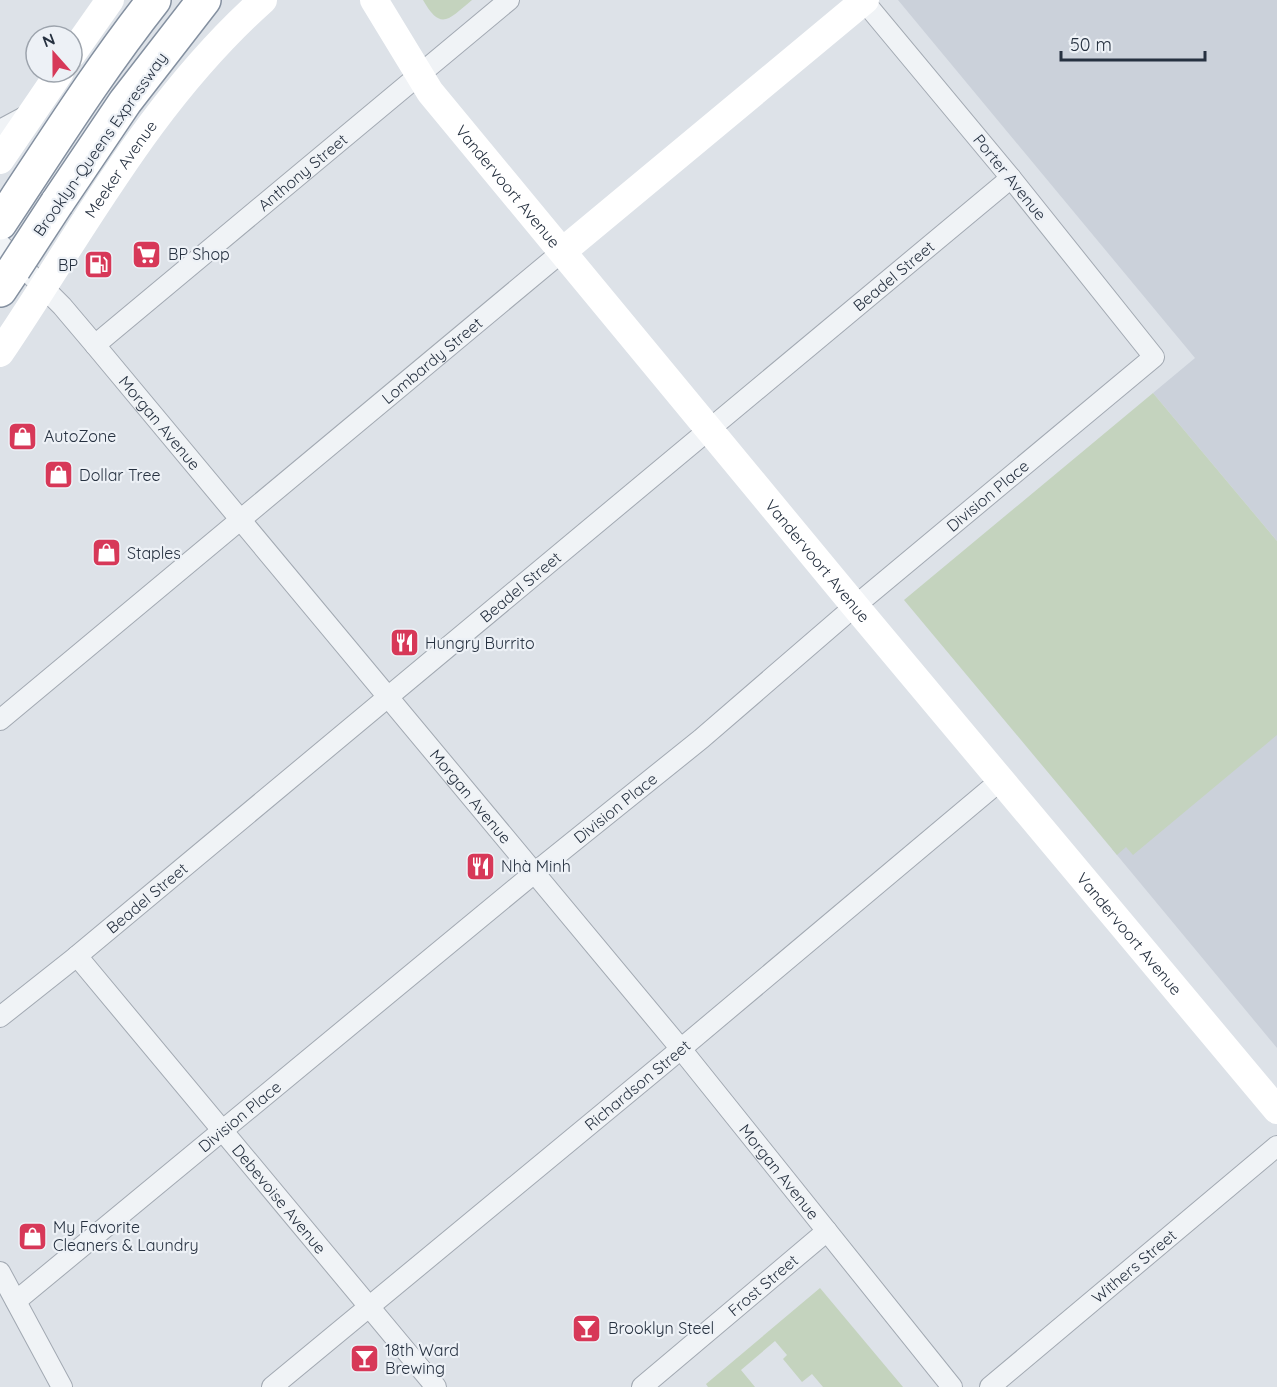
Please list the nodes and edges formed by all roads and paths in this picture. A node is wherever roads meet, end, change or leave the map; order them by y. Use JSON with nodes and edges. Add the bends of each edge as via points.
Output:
{"nodes":[{"id":1,"x":110,"y":0,"type":"edge"},
{"id":2,"x":154,"y":0,"type":"edge"},
{"id":3,"x":204,"y":0,"type":"edge"},
{"id":4,"x":263,"y":0,"type":"edge"},
{"id":5,"x":374,"y":0,"type":"edge"},
{"id":6,"x":509,"y":0,"type":"edge"},
{"id":7,"x":864,"y":0,"type":"edge"},
{"id":8,"x":84,"y":37,"type":"edge"},
{"id":9,"x":419,"y":74,"type":"junction"},
{"id":10,"x":52,"y":84,"type":"edge"},
{"id":11,"x":33,"y":113,"type":"junction"},
{"id":12,"x":0,"y":130,"type":"edge"},
{"id":13,"x":0,"y":160,"type":"edge"},
{"id":14,"x":1011,"y":178,"type":"junction"},
{"id":15,"x":0,"y":223,"type":"edge"},
{"id":16,"x":0,"y":244,"type":"edge"},
{"id":17,"x":563,"y":251,"type":"junction"},
{"id":18,"x":43,"y":286,"type":"junction"},
{"id":19,"x":0,"y":290,"type":"edge"},
{"id":20,"x":95,"y":345,"type":"junction"},
{"id":21,"x":0,"y":353,"type":"edge"},
{"id":22,"x":1154,"y":357,"type":"joint"},
{"id":23,"x":710,"y":428,"type":"junction"},
{"id":24,"x":241,"y":520,"type":"junction"},
{"id":25,"x":855,"y":606,"type":"junction"},
{"id":26,"x":387,"y":697,"type":"junction"},
{"id":27,"x":0,"y":720,"type":"edge"},
{"id":28,"x":1000,"y":780,"type":"junction"},
{"id":29,"x":533,"y":874,"type":"junction"},
{"id":30,"x":77,"y":956,"type":"junction"},
{"id":31,"x":0,"y":1017,"type":"edge"},
{"id":32,"x":681,"y":1049,"type":"junction"},
{"id":33,"x":1277,"y":1110,"type":"edge"},
{"id":34,"x":223,"y":1131,"type":"junction"},
{"id":35,"x":1277,"y":1146,"type":"edge"},
{"id":36,"x":827,"y":1231,"type":"junction"},
{"id":37,"x":0,"y":1272,"type":"edge"},
{"id":38,"x":16,"y":1301,"type":"junction"},
{"id":39,"x":369,"y":1307,"type":"junction"},
{"id":40,"x":62,"y":1387,"type":"edge"},
{"id":41,"x":272,"y":1387,"type":"edge"},
{"id":42,"x":436,"y":1387,"type":"edge"},
{"id":43,"x":642,"y":1387,"type":"edge"},
{"id":44,"x":952,"y":1387,"type":"edge"},
{"id":45,"x":990,"y":1387,"type":"edge"}],
"edges":[{"from":1,"to":8,"type":"main road"},
{"from":2,"to":15,"type":"highway","via":[[106,64]]},
{"from":3,"to":19,"type":"highway","name":"Brooklyn-Queens Expressway","bridge":true,"via":[[125,102]]},
{"from":4,"to":18,"type":"main road","name":"Meeker Avenue","via":[[208,54],[143,135]]},
{"from":5,"to":9,"type":"main road","name":"Vandervoort Avenue"},
{"from":6,"to":9,"type":"street","name":"Anthony Street"},
{"from":7,"to":14,"type":"street","name":"Porter Avenue"},
{"from":7,"to":17,"type":"main road","name":"Lombardy Street"},
{"from":9,"to":17,"type":"main road","name":"Vandervoort Avenue"},
{"from":9,"to":20,"type":"street","name":"Anthony Street"},
{"from":10,"to":11,"type":"main road"},
{"from":11,"to":12,"type":"street"},
{"from":11,"to":13,"type":"main road"},
{"from":14,"to":22,"type":"street","name":"Porter Avenue"},
{"from":14,"to":23,"type":"street","name":"Beadel Street"},
{"from":16,"to":18,"type":"street","name":"Morgan Avenue"},
{"from":17,"to":23,"type":"main road","name":"Vandervoort Avenue"},
{"from":17,"to":24,"type":"street","name":"Lombardy Street"},
{"from":18,"to":20,"type":"street","name":"Morgan Avenue"},
{"from":18,"to":21,"type":"main road","name":"Meeker Avenue"},
{"from":20,"to":24,"type":"street","name":"Morgan Avenue"},
{"from":22,"to":25,"type":"street","name":"Division Place"},
{"from":23,"to":25,"type":"main road","name":"Vandervoort Avenue"},
{"from":23,"to":26,"type":"street","name":"Beadel Street"},
{"from":24,"to":26,"type":"street","name":"Morgan Avenue"},
{"from":24,"to":27,"type":"street","name":"Lombardy Street"},
{"from":25,"to":28,"type":"main road","name":"Vandervoort Avenue"},
{"from":25,"to":29,"type":"street","name":"Division Place","via":[[701,739]]},
{"from":26,"to":29,"type":"street","name":"Morgan Avenue"},
{"from":26,"to":30,"type":"street","name":"Beadel Street"},
{"from":28,"to":32,"type":"street","name":"Richardson Street"},
{"from":28,"to":33,"type":"main road","name":"Vandervoort Avenue"},
{"from":29,"to":32,"type":"street","name":"Morgan Avenue"},
{"from":29,"to":34,"type":"street","name":"Division Place"},
{"from":30,"to":31,"type":"street","name":"Beadel Street"},
{"from":30,"to":34,"type":"street","name":"Debevoise Avenue"},
{"from":32,"to":36,"type":"street","name":"Morgan Avenue"},
{"from":32,"to":39,"type":"street","name":"Richardson Street"},
{"from":34,"to":38,"type":"street","name":"Division Place"},
{"from":34,"to":39,"type":"street","name":"Debevoise Avenue"},
{"from":35,"to":45,"type":"street","name":"Withers Street"},
{"from":36,"to":43,"type":"street","name":"Frost Street"},
{"from":36,"to":44,"type":"street","name":"Morgan Avenue"},
{"from":37,"to":38,"type":"street"},
{"from":38,"to":40,"type":"street"},
{"from":39,"to":41,"type":"street","name":"Richardson Street"},
{"from":39,"to":42,"type":"street","name":"Debevoise Avenue"}]}
